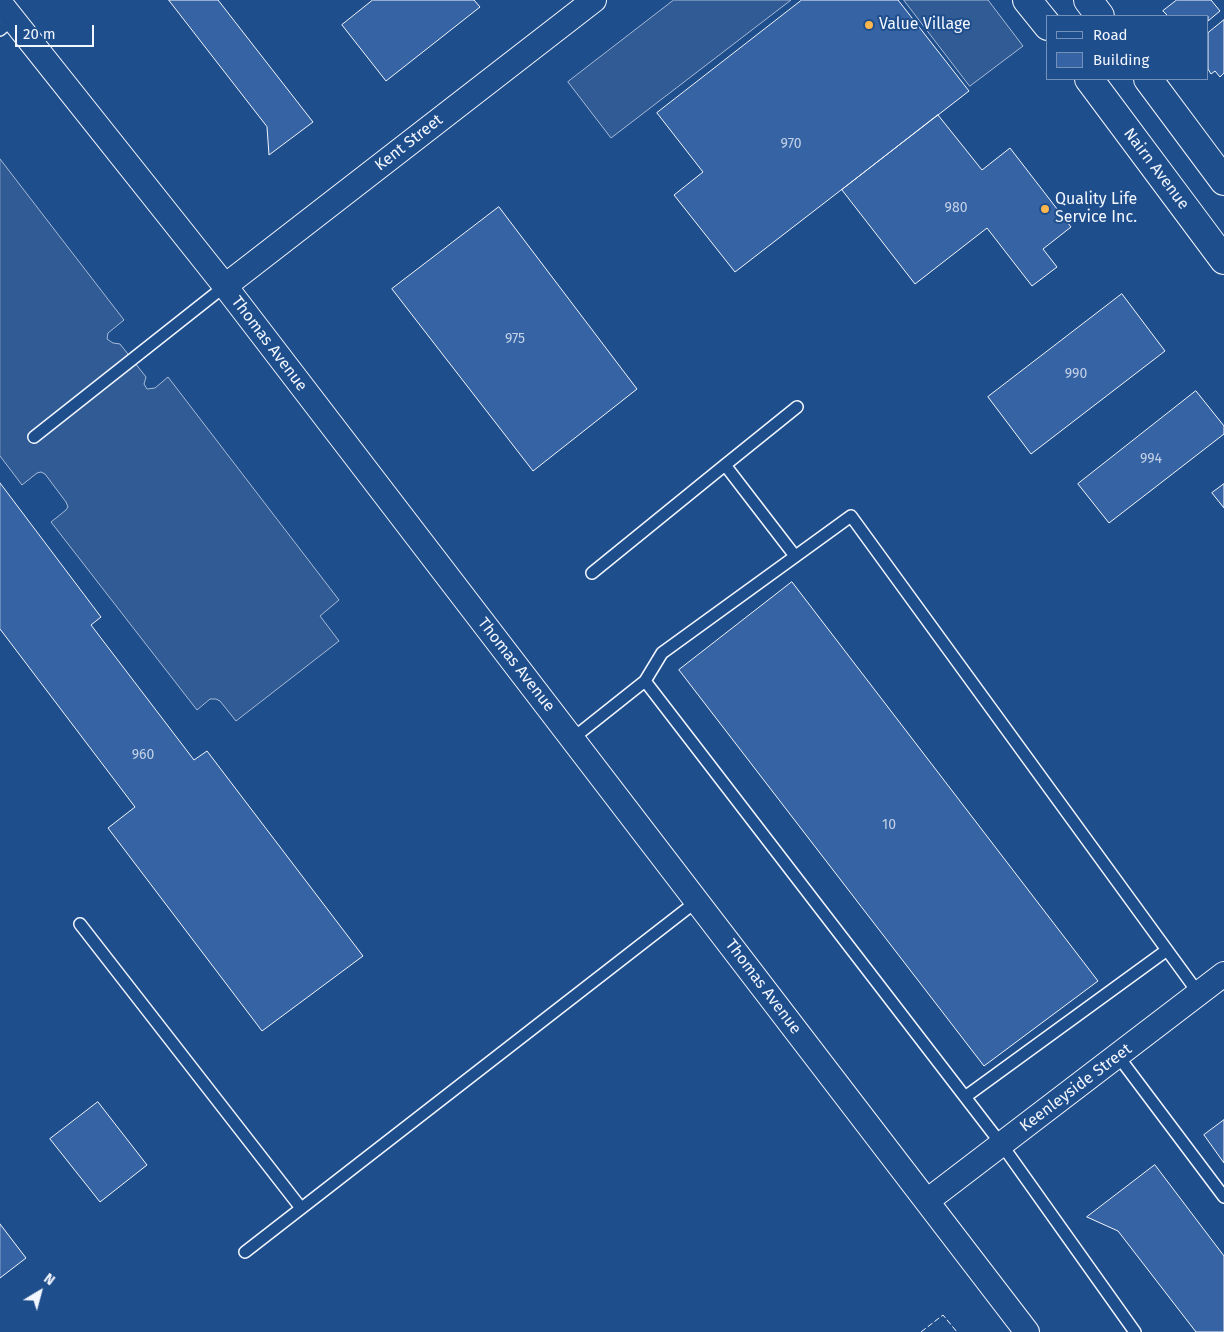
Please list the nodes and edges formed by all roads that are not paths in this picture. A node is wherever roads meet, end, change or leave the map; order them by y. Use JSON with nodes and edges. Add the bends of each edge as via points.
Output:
{"nodes":[{"id":1,"x":594,"y":0,"type":"edge"},
{"id":2,"x":1027,"y":0,"type":"edge"},
{"id":3,"x":1088,"y":0,"type":"edge"},
{"id":4,"x":1099,"y":15,"type":"edge"},
{"id":5,"x":4,"y":17,"type":"edge"},
{"id":6,"x":1046,"y":24,"type":"edge"},
{"id":7,"x":1090,"y":80,"type":"edge"},
{"id":8,"x":1149,"y":80,"type":"edge"},
{"id":9,"x":1224,"y":181,"type":"edge"},
{"id":10,"x":1224,"y":260,"type":"edge"},
{"id":11,"x":225,"y":286,"type":"junction"},
{"id":12,"x":797,"y":407,"type":"dead end"},
{"id":13,"x":34,"y":437,"type":"dead end"},
{"id":14,"x":725,"y":465,"type":"junction"},
{"id":15,"x":795,"y":556,"type":"junction"},
{"id":16,"x":592,"y":573,"type":"dead end"},
{"id":17,"x":645,"y":681,"type":"junction"},
{"id":18,"x":572,"y":739,"type":"junction"},
{"id":19,"x":697,"y":901,"type":"junction"},
{"id":20,"x":80,"y":924,"type":"dead end"},
{"id":21,"x":1167,"y":950,"type":"junction"},
{"id":22,"x":1224,"y":974,"type":"edge"},
{"id":23,"x":1199,"y":994,"type":"junction"},
{"id":24,"x":1118,"y":1056,"type":"junction"},
{"id":25,"x":965,"y":1097,"type":"junction"},
{"id":26,"x":1002,"y":1145,"type":"junction"},
{"id":27,"x":1224,"y":1197,"type":"edge"},
{"id":28,"x":927,"y":1201,"type":"junction"},
{"id":29,"x":301,"y":1208,"type":"junction"},
{"id":30,"x":244,"y":1252,"type":"dead end"},
{"id":31,"x":1027,"y":1332,"type":"edge"},
{"id":32,"x":1135,"y":1332,"type":"edge"}],
"edges":[{"from":1,"to":11,"type":"street","name":"Kent Street"},
{"from":2,"to":6,"type":"main road"},
{"from":3,"to":4,"type":"main road"},
{"from":5,"to":11,"type":"street","name":"Thomas Avenue"},
{"from":7,"to":10,"type":"main road","name":"Nairn Avenue"},
{"from":8,"to":9,"type":"main road"},
{"from":11,"to":13,"type":"lane"},
{"from":11,"to":18,"type":"street","name":"Thomas Avenue"},
{"from":12,"to":14,"type":"lane"},
{"from":14,"to":15,"type":"lane"},
{"from":14,"to":16,"type":"lane"},
{"from":15,"to":17,"type":"lane","via":[[662,653]]},
{"from":15,"to":21,"type":"lane","via":[[851,516]]},
{"from":17,"to":18,"type":"lane"},
{"from":17,"to":25,"type":"lane"},
{"from":18,"to":19,"type":"street","name":"Thomas Avenue"},
{"from":19,"to":28,"type":"street","name":"Thomas Avenue"},
{"from":19,"to":29,"type":"lane"},
{"from":20,"to":29,"type":"lane"},
{"from":21,"to":23,"type":"lane"},
{"from":21,"to":25,"type":"lane"},
{"from":22,"to":23,"type":"street","name":"Keenleyside Street"},
{"from":23,"to":24,"type":"street","name":"Keenleyside Street"},
{"from":24,"to":26,"type":"street","name":"Keenleyside Street"},
{"from":24,"to":27,"type":"lane"},
{"from":25,"to":26,"type":"lane"},
{"from":26,"to":28,"type":"street","name":"Keenleyside Street"},
{"from":26,"to":32,"type":"lane"},
{"from":28,"to":31,"type":"street","name":"Thomas Avenue"},
{"from":29,"to":30,"type":"lane"}]}
